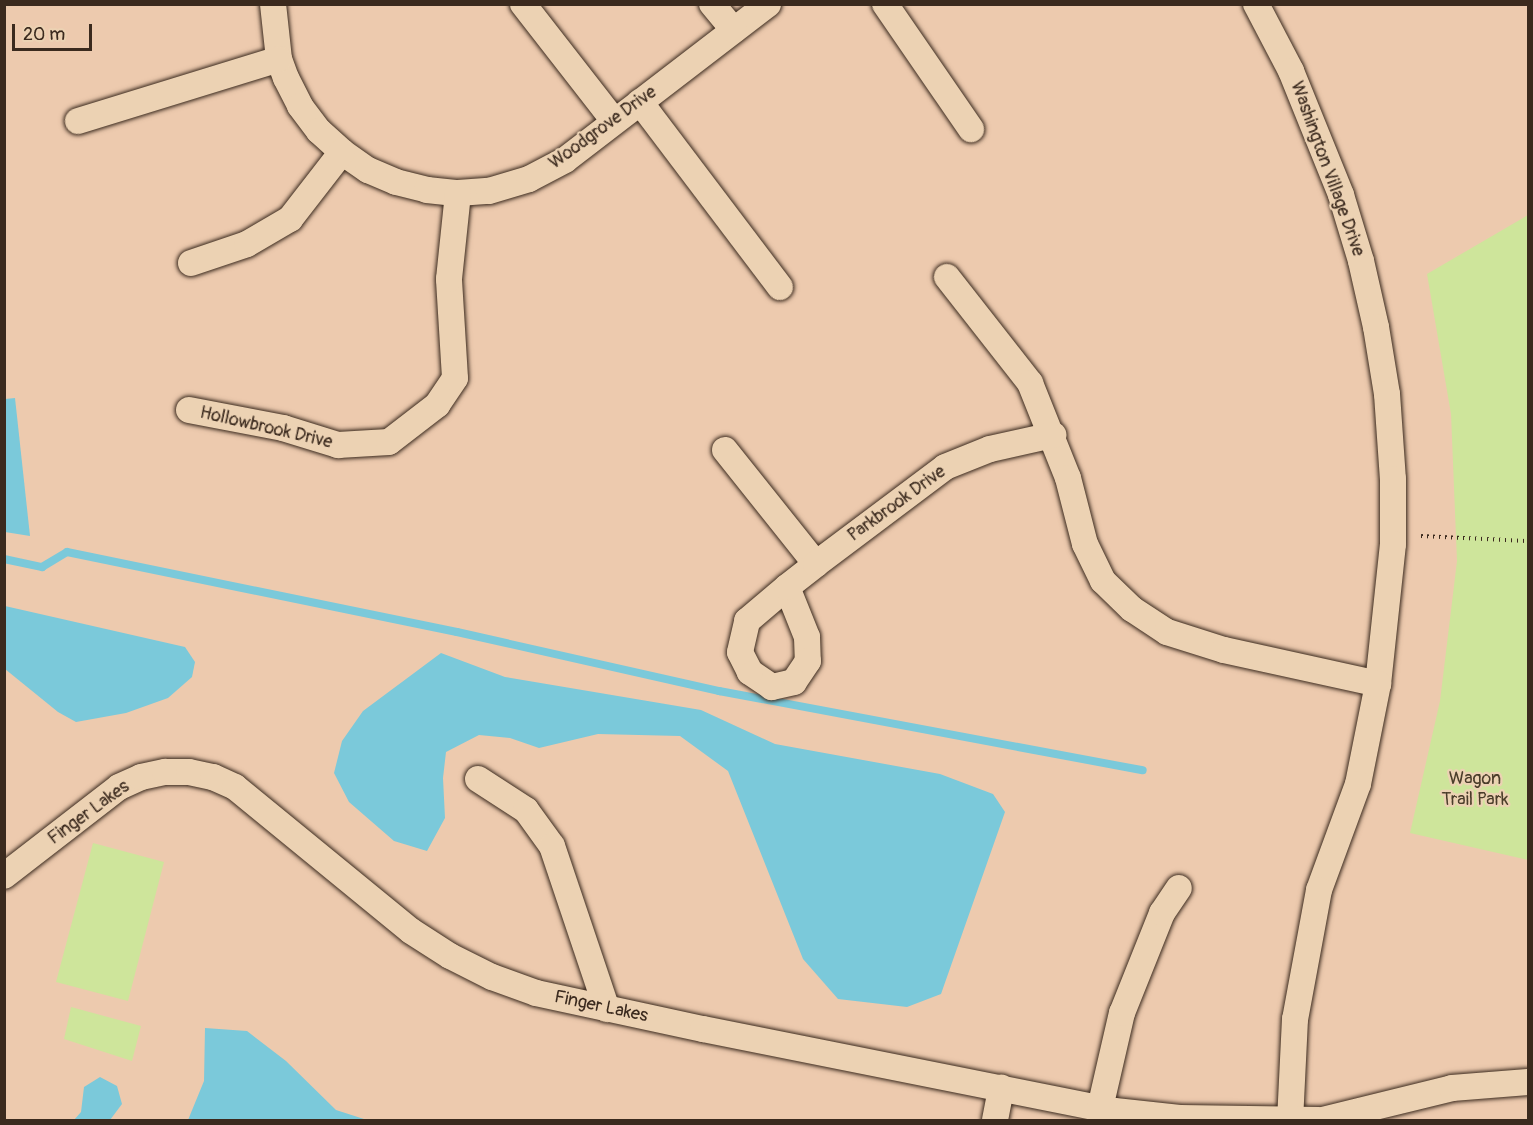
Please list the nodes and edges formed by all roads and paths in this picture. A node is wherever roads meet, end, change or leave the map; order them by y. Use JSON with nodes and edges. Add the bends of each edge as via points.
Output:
{"nodes":[{"id":1,"x":273,"y":4,"type":"edge"},
{"id":2,"x":523,"y":4,"type":"edge"},
{"id":3,"x":712,"y":4,"type":"edge"},
{"id":4,"x":768,"y":4,"type":"edge"},
{"id":5,"x":885,"y":4,"type":"edge"},
{"id":6,"x":1263,"y":7,"type":"edge"},
{"id":7,"x":734,"y":30,"type":"junction"},
{"id":8,"x":279,"y":59,"type":"junction"},
{"id":9,"x":640,"y":102,"type":"junction"},
{"id":10,"x":78,"y":121,"type":"dead end"},
{"id":11,"x":614,"y":121,"type":"junction"},
{"id":12,"x":971,"y":129,"type":"dead end"},
{"id":13,"x":342,"y":152,"type":"junction"},
{"id":14,"x":458,"y":193,"type":"junction"},
{"id":15,"x":191,"y":262,"type":"dead end"},
{"id":16,"x":947,"y":277,"type":"dead end"},
{"id":17,"x":780,"y":287,"type":"dead end"},
{"id":18,"x":189,"y":410,"type":"dead end"},
{"id":19,"x":1053,"y":435,"type":"junction"},
{"id":20,"x":725,"y":450,"type":"dead end"},
{"id":21,"x":1421,"y":536,"type":"dead end"},
{"id":22,"x":1528,"y":541,"type":"edge"},
{"id":23,"x":816,"y":564,"type":"junction"},
{"id":24,"x":787,"y":587,"type":"dead end"},
{"id":25,"x":1378,"y":684,"type":"junction"},
{"id":26,"x":478,"y":779,"type":"dead end"},
{"id":27,"x":4,"y":876,"type":"edge"},
{"id":28,"x":1179,"y":888,"type":"dead end"},
{"id":29,"x":607,"y":1008,"type":"junction"},
{"id":30,"x":1528,"y":1083,"type":"edge"},
{"id":31,"x":1001,"y":1088,"type":"junction"},
{"id":32,"x":1100,"y":1108,"type":"junction"},
{"id":33,"x":994,"y":1120,"type":"edge"},
{"id":34,"x":1290,"y":1120,"type":"edge"},
{"id":35,"x":1320,"y":1120,"type":"edge"}],
"edges":[{"from":1,"to":8,"type":"street","name":"Woodgrove Drive"},
{"from":2,"to":11,"type":"street"},
{"from":3,"to":7,"type":"street"},
{"from":4,"to":7,"type":"street","name":"Woodgrove Drive"},
{"from":5,"to":12,"type":"street"},
{"from":6,"to":25,"type":"street","name":"Washington Village Drive","via":[[1341,195],[1376,327],[1387,394],[1393,479],[1393,544]]},
{"from":7,"to":9,"type":"street","name":"Woodgrove Drive"},
{"from":8,"to":10,"type":"street"},
{"from":8,"to":13,"type":"street","name":"Woodgrove Drive","via":[[300,106]]},
{"from":9,"to":11,"type":"street","name":"Woodgrove Drive"},
{"from":9,"to":17,"type":"street"},
{"from":11,"to":14,"type":"street","name":"Woodgrove Drive","via":[[566,160],[529,179],[489,191]]},
{"from":13,"to":14,"type":"street","name":"Woodgrove Drive","via":[[368,170],[396,182]]},
{"from":13,"to":15,"type":"street","via":[[290,219],[247,244]]},
{"from":14,"to":18,"type":"street","name":"Hollowbrook Drive","via":[[449,279],[455,378],[437,405],[389,442],[338,445],[283,428]]},
{"from":16,"to":19,"type":"street","via":[[1030,383]]},
{"from":19,"to":23,"type":"street","name":"Parkbrook Drive","via":[[990,449],[945,467]]},
{"from":19,"to":25,"type":"street","via":[[1086,544],[1103,581],[1132,609],[1167,632],[1224,650]]},
{"from":20,"to":23,"type":"street"},
{"from":21,"to":22,"type":"path"},
{"from":23,"to":24,"type":"street","name":"Parkbrook Drive"},
{"from":25,"to":34,"type":"street","name":"Washington Village Drive","via":[[1358,784],[1319,890],[1295,1019]]},
{"from":26,"to":29,"type":"street","via":[[526,810],[552,846]]},
{"from":27,"to":29,"type":"street","name":"Finger Lakes","via":[[119,787],[165,772],[213,777],[235,787],[411,931],[450,956],[536,993]]},
{"from":28,"to":32,"type":"street","via":[[1162,913],[1122,1013]]},
{"from":29,"to":31,"type":"street","name":"Finger Lakes"},
{"from":30,"to":35,"type":"street","name":"Finger Lakes","via":[[1452,1088]]},
{"from":31,"to":32,"type":"street","name":"Finger Lakes"},
{"from":31,"to":33,"type":"street"},
{"from":32,"to":34,"type":"street","name":"Finger Lakes","via":[[1180,1118]]},
{"from":34,"to":35,"type":"street","name":"Finger Lakes"}]}
